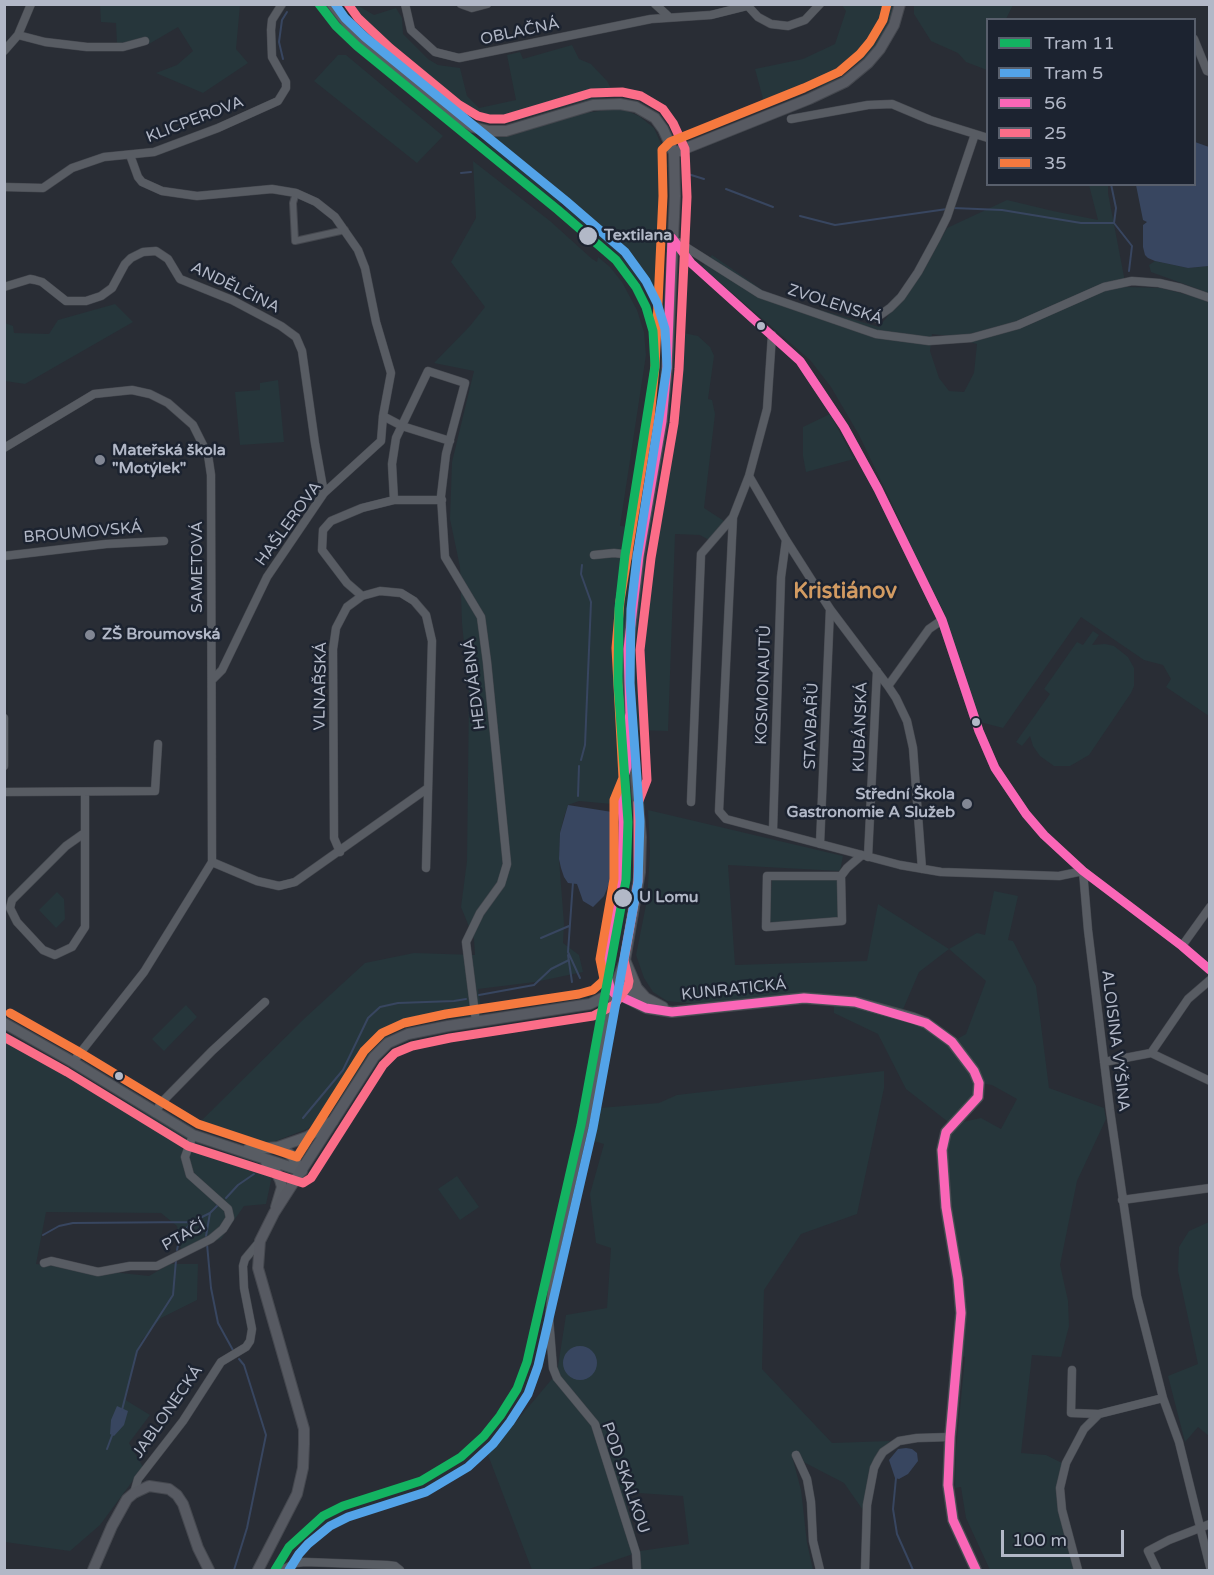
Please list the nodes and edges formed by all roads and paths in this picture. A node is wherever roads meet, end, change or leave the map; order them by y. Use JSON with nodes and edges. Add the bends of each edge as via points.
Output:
{"nodes":[{"id":1,"x":31,"y":4,"type":"edge"},
{"id":2,"x":332,"y":4,"type":"edge"},
{"id":3,"x":405,"y":4,"type":"edge"},
{"id":4,"x":461,"y":4,"type":"edge"},
{"id":5,"x":487,"y":4,"type":"edge"},
{"id":6,"x":655,"y":4,"type":"edge"},
{"id":7,"x":820,"y":4,"type":"edge"},
{"id":8,"x":900,"y":4,"type":"edge"},
{"id":9,"x":280,"y":5,"type":"edge"},
{"id":10,"x":746,"y":5,"type":"edge"},
{"id":11,"x":668,"y":16,"type":"junction"},
{"id":12,"x":18,"y":34,"type":"junction"},
{"id":13,"x":145,"y":42,"type":"dead end"},
{"id":14,"x":1196,"y":43,"type":"edge"},
{"id":15,"x":5,"y":48,"type":"edge"},
{"id":16,"x":1209,"y":72,"type":"edge"},
{"id":17,"x":791,"y":119,"type":"dead end"},
{"id":18,"x":975,"y":134,"type":"junction"},
{"id":19,"x":986,"y":138,"type":"edge"},
{"id":20,"x":674,"y":153,"type":"junction"},
{"id":21,"x":130,"y":155,"type":"junction"},
{"id":22,"x":4,"y":187,"type":"edge"},
{"id":23,"x":296,"y":193,"type":"junction"},
{"id":24,"x":345,"y":230,"type":"junction"},
{"id":25,"x":672,"y":238,"type":"junction"},
{"id":26,"x":4,"y":286,"type":"edge"},
{"id":27,"x":1209,"y":298,"type":"edge"},
{"id":28,"x":883,"y":307,"type":"dead end"},
{"id":29,"x":876,"y":318,"type":"junction"},
{"id":30,"x":866,"y":331,"type":"junction"},
{"id":31,"x":772,"y":335,"type":"junction"},
{"id":32,"x":383,"y":416,"type":"junction"},
{"id":33,"x":402,"y":426,"type":"junction"},
{"id":34,"x":450,"y":441,"type":"junction"},
{"id":35,"x":4,"y":448,"type":"edge"},
{"id":36,"x":749,"y":476,"type":"junction"},
{"id":37,"x":324,"y":494,"type":"junction"},
{"id":38,"x":394,"y":500,"type":"junction"},
{"id":39,"x":441,"y":500,"type":"junction"},
{"id":40,"x":733,"y":517,"type":"junction"},
{"id":41,"x":786,"y":540,"type":"junction"},
{"id":42,"x":164,"y":541,"type":"dead end"},
{"id":43,"x":594,"y":555,"type":"dead end"},
{"id":44,"x":4,"y":556,"type":"edge"},
{"id":45,"x":639,"y":556,"type":"junction"},
{"id":46,"x":362,"y":596,"type":"junction"},
{"id":47,"x":830,"y":609,"type":"junction"},
{"id":48,"x":942,"y":620,"type":"junction"},
{"id":49,"x":877,"y":671,"type":"junction"},
{"id":50,"x":212,"y":680,"type":"junction"},
{"id":51,"x":888,"y":686,"type":"junction"},
{"id":52,"x":4,"y":718,"type":"edge"},
{"id":53,"x":158,"y":744,"type":"dead end"},
{"id":54,"x":4,"y":766,"type":"edge"},
{"id":55,"x":428,"y":788,"type":"junction"},
{"id":56,"x":4,"y":792,"type":"edge"},
{"id":57,"x":85,"y":793,"type":"junction"},
{"id":58,"x":691,"y":802,"type":"dead end"},
{"id":59,"x":773,"y":830,"type":"junction"},
{"id":60,"x":83,"y":834,"type":"junction"},
{"id":61,"x":820,"y":844,"type":"junction"},
{"id":62,"x":841,"y":849,"type":"junction"},
{"id":63,"x":340,"y":852,"type":"junction"},
{"id":64,"x":865,"y":856,"type":"junction"},
{"id":65,"x":212,"y":862,"type":"junction"},
{"id":66,"x":426,"y":868,"type":"dead end"},
{"id":67,"x":847,"y":868,"type":"junction"},
{"id":68,"x":922,"y":869,"type":"junction"},
{"id":69,"x":1083,"y":871,"type":"junction"},
{"id":70,"x":841,"y":876,"type":"junction"},
{"id":71,"x":1209,"y":907,"type":"edge"},
{"id":72,"x":1182,"y":946,"type":"junction"},
{"id":73,"x":625,"y":960,"type":"junction"},
{"id":74,"x":1209,"y":970,"type":"edge"},
{"id":75,"x":1209,"y":980,"type":"edge"},
{"id":76,"x":614,"y":989,"type":"junction"},
{"id":77,"x":265,"y":1002,"type":"dead end"},
{"id":78,"x":672,"y":1012,"type":"junction"},
{"id":79,"x":476,"y":1022,"type":"junction"},
{"id":80,"x":4,"y":1023,"type":"edge"},
{"id":81,"x":1151,"y":1053,"type":"junction"},
{"id":82,"x":73,"y":1062,"type":"junction"},
{"id":83,"x":1104,"y":1062,"type":"junction"},
{"id":84,"x":1209,"y":1081,"type":"edge"},
{"id":85,"x":155,"y":1113,"type":"junction"},
{"id":86,"x":336,"y":1119,"type":"junction"},
{"id":87,"x":193,"y":1135,"type":"junction"},
{"id":88,"x":278,"y":1147,"type":"junction"},
{"id":89,"x":235,"y":1149,"type":"junction"},
{"id":90,"x":264,"y":1160,"type":"junction"},
{"id":91,"x":302,"y":1171,"type":"junction"},
{"id":92,"x":1209,"y":1188,"type":"edge"},
{"id":93,"x":1122,"y":1200,"type":"junction"},
{"id":94,"x":274,"y":1213,"type":"junction"},
{"id":95,"x":260,"y":1240,"type":"junction"},
{"id":96,"x":44,"y":1263,"type":"dead end"},
{"id":97,"x":1072,"y":1370,"type":"dead end"},
{"id":98,"x":1163,"y":1398,"type":"junction"},
{"id":99,"x":1099,"y":1414,"type":"junction"},
{"id":100,"x":950,"y":1437,"type":"junction"},
{"id":101,"x":796,"y":1455,"type":"dead end"},
{"id":102,"x":134,"y":1493,"type":"junction"},
{"id":103,"x":1209,"y":1524,"type":"edge"},
{"id":104,"x":1199,"y":1527,"type":"junction"},
{"id":105,"x":1209,"y":1567,"type":"edge"},
{"id":106,"x":93,"y":1570,"type":"edge"},
{"id":107,"x":209,"y":1570,"type":"edge"},
{"id":108,"x":258,"y":1570,"type":"edge"},
{"id":109,"x":282,"y":1570,"type":"edge"},
{"id":110,"x":400,"y":1570,"type":"edge"},
{"id":111,"x":636,"y":1570,"type":"edge"},
{"id":112,"x":820,"y":1570,"type":"edge"},
{"id":113,"x":865,"y":1570,"type":"edge"},
{"id":114,"x":976,"y":1570,"type":"edge"},
{"id":115,"x":1078,"y":1570,"type":"edge"},
{"id":116,"x":1157,"y":1570,"type":"edge"}],
"edges":[{"from":1,"to":12,"type":"street"},
{"from":2,"to":20,"type":"street","via":[[374,50],[451,114],[473,127],[506,131],[593,105],[620,104],[636,107],[655,118]]},
{"from":3,"to":11,"type":"street","name":"OBLAČNÁ","via":[[411,30],[435,52],[459,58]]},
{"from":4,"to":5,"type":"street","via":[[472,8]]},
{"from":6,"to":11,"type":"street"},
{"from":7,"to":10,"type":"street","via":[[805,20],[788,26],[771,24]]},
{"from":8,"to":20,"type":"main road","via":[[894,25],[880,49],[845,82]]},
{"from":9,"to":21,"type":"street","name":"KLICPEROVA","via":[[272,20],[272,57],[286,88],[278,101],[154,152]]},
{"from":10,"to":11,"type":"street","name":"OBLAČNÁ","via":[[711,15]]},
{"from":12,"to":13,"type":"street","via":[[87,47],[123,47]]},
{"from":12,"to":15,"type":"street"},
{"from":14,"to":16,"type":"street"},
{"from":17,"to":18,"type":"street","via":[[892,104]]},
{"from":18,"to":19,"type":"street"},
{"from":18,"to":29,"type":"street","via":[[949,210],[913,280],[890,308]]},
{"from":20,"to":25,"type":"main road"},
{"from":21,"to":22,"type":"street","name":"KLICPEROVA","via":[[104,157],[72,168],[43,188]]},
{"from":21,"to":23,"type":"street","via":[[142,182],[162,191],[197,196],[272,189]]},
{"from":23,"to":24,"type":"street","name":"HAŠLEROVA","via":[[316,202]]},
{"from":23,"to":24,"type":"street","via":[[295,241]]},
{"from":24,"to":32,"type":"street","name":"HAŠLEROVA","via":[[365,267],[391,373]]},
{"from":25,"to":30,"type":"street","name":"ZVOLENSKÁ","via":[[760,294]]},
{"from":25,"to":31,"type":"street","via":[[691,263]]},
{"from":25,"to":45,"type":"main road","via":[[662,421]]},
{"from":26,"to":37,"type":"street","name":"ANDĚLČINA","via":[[30,279],[42,282],[61,299],[86,301],[112,288],[131,258],[156,251],[168,259],[180,279],[281,326],[296,337],[302,351]]},
{"from":27,"to":30,"type":"street","name":"ZVOLENSKÁ","via":[[1159,283],[1132,281],[1104,287],[1018,325],[971,338],[929,341]]},
{"from":28,"to":29,"type":"street"},
{"from":29,"to":30,"type":"street"},
{"from":31,"to":36,"type":"street","via":[[768,410]]},
{"from":31,"to":48,"type":"street","via":[[800,362],[844,427]]},
{"from":32,"to":33,"type":"street"},
{"from":32,"to":37,"type":"street","name":"HAŠLEROVA","via":[[381,441]]},
{"from":33,"to":34,"type":"street"},
{"from":33,"to":34,"type":"street","name":"HEDVÁBNÁ","via":[[428,371],[465,383]]},
{"from":33,"to":38,"type":"street","via":[[392,464]]},
{"from":34,"to":39,"type":"street","name":"HEDVÁBNÁ"},
{"from":35,"to":50,"type":"street","name":"SAMETOVÁ","via":[[94,394],[132,390],[150,394],[168,403],[194,425],[208,455],[211,476]]},
{"from":36,"to":40,"type":"street"},
{"from":36,"to":41,"type":"street"},
{"from":37,"to":50,"type":"street","name":"HAŠLEROVA","via":[[267,577],[222,670]]},
{"from":38,"to":39,"type":"street"},
{"from":38,"to":46,"type":"street","via":[[330,521],[323,530],[322,550]]},
{"from":39,"to":79,"type":"street","name":"HEDVÁBNÁ","via":[[446,557],[481,617],[507,864],[501,884],[466,942]]},
{"from":40,"to":58,"type":"street","via":[[701,554]]},
{"from":40,"to":59,"type":"street","via":[[719,811],[726,819]]},
{"from":41,"to":47,"type":"street"},
{"from":41,"to":59,"type":"street","name":"KOSMONAUTŮ","via":[[781,577]]},
{"from":42,"to":44,"type":"street","name":"BROUMOVSKÁ"},
{"from":43,"to":45,"type":"street"},
{"from":45,"to":73,"type":"main road","via":[[628,649],[640,872]]},
{"from":46,"to":55,"type":"street","via":[[380,591],[401,593],[426,615],[432,641]]},
{"from":46,"to":63,"type":"street","name":"VLNAŘSKÁ","via":[[347,607],[336,628],[333,648],[334,838]]},
{"from":47,"to":49,"type":"street"},
{"from":47,"to":61,"type":"street","name":"STAVBAŘŮ"},
{"from":48,"to":51,"type":"street","via":[[929,629]]},
{"from":48,"to":69,"type":"street","via":[[979,731],[996,768],[1044,836]]},
{"from":49,"to":51,"type":"street"},
{"from":49,"to":64,"type":"street","name":"KUBÁNSKÁ"},
{"from":50,"to":65,"type":"street","name":"SAMETOVÁ"},
{"from":51,"to":68,"type":"street","via":[[907,721],[913,748]]},
{"from":52,"to":54,"type":"street"},
{"from":53,"to":57,"type":"street","via":[[155,791]]},
{"from":55,"to":63,"type":"street"},
{"from":55,"to":66,"type":"street"},
{"from":56,"to":57,"type":"street"},
{"from":57,"to":60,"type":"street"},
{"from":59,"to":61,"type":"street"},
{"from":60,"to":60,"type":"street","via":[[12,900],[10,909],[17,922],[43,950],[54,955],[72,947],[85,927]]},
{"from":61,"to":62,"type":"street"},
{"from":62,"to":64,"type":"street"},
{"from":62,"to":67,"type":"street"},
{"from":63,"to":65,"type":"street","via":[[295,882],[279,886]]},
{"from":64,"to":67,"type":"street"},
{"from":64,"to":68,"type":"street"},
{"from":65,"to":82,"type":"street","via":[[144,972]]},
{"from":67,"to":70,"type":"street"},
{"from":68,"to":69,"type":"street","via":[[1059,876]]},
{"from":69,"to":72,"type":"street"},
{"from":69,"to":83,"type":"street","name":"ALOISINA VÝŠINA"},
{"from":70,"to":70,"type":"street","via":[[842,921],[766,927],[767,876]]},
{"from":71,"to":72,"type":"street"},
{"from":72,"to":74,"type":"street"},
{"from":73,"to":76,"type":"main road"},
{"from":73,"to":78,"type":"street","name":"KUNRATICKÁ","via":[[632,979],[646,998]]},
{"from":75,"to":81,"type":"street","via":[[1188,999]]},
{"from":76,"to":78,"type":"street","name":"KUNRATICKÁ"},
{"from":76,"to":79,"type":"main road","name":"JABLONECKÁ","via":[[598,1001],[582,1006]]},
{"from":76,"to":111,"type":"street","name":"POD SKALKOU","via":[[557,1246],[549,1318],[553,1368],[595,1424],[636,1553]]},
{"from":77,"to":85,"type":"street","via":[[204,1059]]},
{"from":78,"to":100,"type":"street","name":"KUNRATICKÁ","via":[[804,998],[855,1002],[920,1020],[952,1042],[969,1064],[979,1083],[978,1097],[946,1132],[942,1150],[961,1313]]},
{"from":79,"to":86,"type":"main road","name":"JABLONECKÁ","via":[[408,1034],[388,1043],[374,1057]]},
{"from":80,"to":82,"type":"street"},
{"from":81,"to":83,"type":"street"},
{"from":81,"to":84,"type":"street"},
{"from":82,"to":85,"type":"street"},
{"from":83,"to":93,"type":"street","name":"ALOISINA VÝŠINA"},
{"from":85,"to":87,"type":"street"},
{"from":86,"to":88,"type":"street","via":[[307,1137]]},
{"from":86,"to":91,"type":"main road","name":"JABLONECKÁ"},
{"from":87,"to":89,"type":"street"},
{"from":87,"to":96,"type":"street","name":"PTAČÍ","via":[[185,1157],[190,1175],[228,1209],[230,1218],[224,1229],[157,1266],[98,1272],[51,1261]]},
{"from":88,"to":89,"type":"street"},
{"from":88,"to":91,"type":"street","via":[[291,1155]]},
{"from":89,"to":90,"type":"street"},
{"from":90,"to":91,"type":"street"},
{"from":90,"to":94,"type":"street","via":[[276,1172],[282,1187]]},
{"from":91,"to":94,"type":"main road","name":"JABLONECKÁ"},
{"from":92,"to":93,"type":"street"},
{"from":93,"to":98,"type":"street","name":"ALOISINA VÝŠINA","via":[[1137,1296]]},
{"from":94,"to":95,"type":"main road","name":"JABLONECKÁ"},
{"from":95,"to":102,"type":"street","name":"JABLONECKÁ","via":[[243,1266],[252,1337],[246,1347],[221,1362],[183,1421],[138,1479]]},
{"from":95,"to":108,"type":"main road","name":"JABLONECKÁ","via":[[258,1268],[304,1444],[297,1494]]},
{"from":97,"to":99,"type":"street","via":[[1071,1413]]},
{"from":98,"to":99,"type":"street"},
{"from":98,"to":104,"type":"street","name":"ALOISINA VÝŠINA","via":[[1179,1442]]},
{"from":99,"to":115,"type":"street","via":[[1084,1429],[1066,1463],[1060,1488]]},
{"from":100,"to":113,"type":"street","via":[[899,1441],[883,1452],[874,1468],[867,1505]]},
{"from":100,"to":114,"type":"street","name":"KUNRATICKÁ","via":[[948,1485],[953,1520]]},
{"from":101,"to":112,"type":"street","via":[[807,1479]]},
{"from":102,"to":106,"type":"main road","via":[[112,1526]]},
{"from":102,"to":107,"type":"main road","name":"JABLONECKÁ","via":[[149,1486],[170,1489],[177,1495]]},
{"from":103,"to":104,"type":"street"},
{"from":104,"to":105,"type":"street","name":"ALOISINA VÝŠINA"},
{"from":104,"to":116,"type":"street","via":[[1148,1551]]},
{"from":109,"to":110,"type":"street","via":[[305,1562],[387,1565]]}]}
